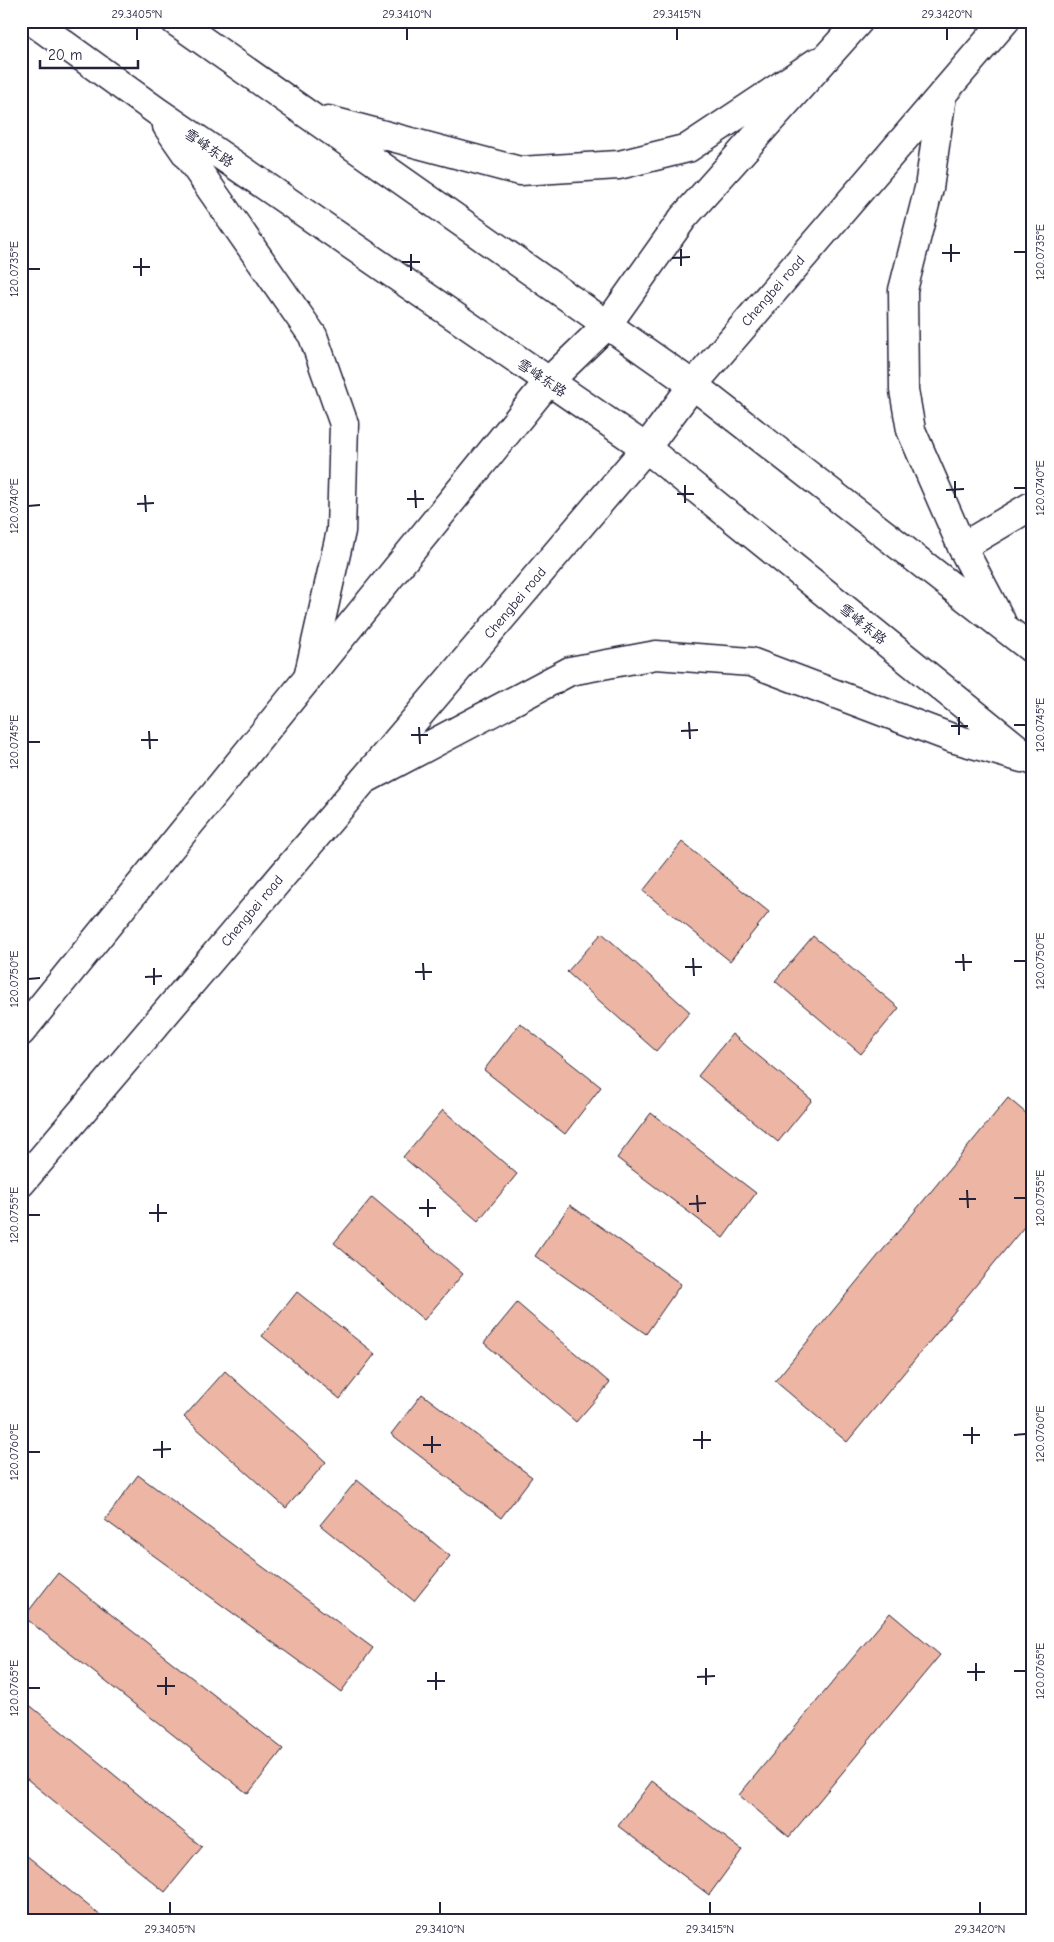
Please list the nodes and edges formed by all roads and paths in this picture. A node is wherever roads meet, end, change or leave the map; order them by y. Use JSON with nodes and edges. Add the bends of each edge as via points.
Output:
{"nodes":[{"id":1,"x":32,"y":21,"type":"edge"},
{"id":2,"x":175,"y":21,"type":"edge"},
{"id":3,"x":859,"y":21,"type":"edge"},
{"id":4,"x":1005,"y":21,"type":"edge"},
{"id":5,"x":831,"y":52,"type":"junction"},
{"id":6,"x":942,"y":95,"type":"junction"},
{"id":7,"x":158,"y":112,"type":"junction"},
{"id":8,"x":310,"y":115,"type":"junction"},
{"id":9,"x":607,"y":325,"type":"junction"},
{"id":10,"x":548,"y":382,"type":"junction"},
{"id":11,"x":693,"y":385,"type":"junction"},
{"id":12,"x":646,"y":448,"type":"junction"},
{"id":13,"x":1033,"y":505,"type":"edge"},
{"id":14,"x":962,"y":546,"type":"junction"},
{"id":15,"x":1005,"y":628,"type":"junction"},
{"id":16,"x":1033,"y":650,"type":"edge"},
{"id":17,"x":308,"y":678,"type":"junction"},
{"id":18,"x":1033,"y":761,"type":"edge"},
{"id":19,"x":364,"y":780,"type":"junction"},
{"id":20,"x":21,"y":1032,"type":"edge"},
{"id":21,"x":21,"y":1183,"type":"edge"}],
"edges":[{"from":1,"to":7,"type":"main road","name":"雪峰东路"},
{"from":2,"to":8,"type":"main road"},
{"from":3,"to":5,"type":"main road"},
{"from":4,"to":6,"type":"main road","name":"Chengbei road"},
{"from":5,"to":8,"type":"main road","via":[[688,148],[618,165],[520,170]]},
{"from":5,"to":9,"type":"main road","via":[[683,218]]},
{"from":6,"to":11,"type":"main road","name":"Chengbei road"},
{"from":6,"to":14,"type":"main road","via":[[929,188],[902,290],[904,390],[911,430]]},
{"from":7,"to":10,"type":"main road","name":"雪峰东路"},
{"from":7,"to":17,"type":"main road","via":[[313,336],[344,424],[341,531]]},
{"from":8,"to":9,"type":"main road"},
{"from":9,"to":10,"type":"main road"},
{"from":9,"to":11,"type":"main road"},
{"from":10,"to":12,"type":"main road","name":"雪峰东路"},
{"from":10,"to":17,"type":"main road"},
{"from":11,"to":12,"type":"main road","name":"Chengbei road"},
{"from":11,"to":15,"type":"main road"},
{"from":12,"to":18,"type":"main road","name":"雪峰东路"},
{"from":12,"to":19,"type":"main road","name":"Chengbei road"},
{"from":13,"to":14,"type":"main road"},
{"from":14,"to":15,"type":"main road"},
{"from":15,"to":16,"type":"main road"},
{"from":17,"to":20,"type":"main road"},
{"from":18,"to":19,"type":"main road","via":[[952,738],[751,662],[656,656],[570,671]]},
{"from":19,"to":21,"type":"main road","name":"Chengbei road"}]}
